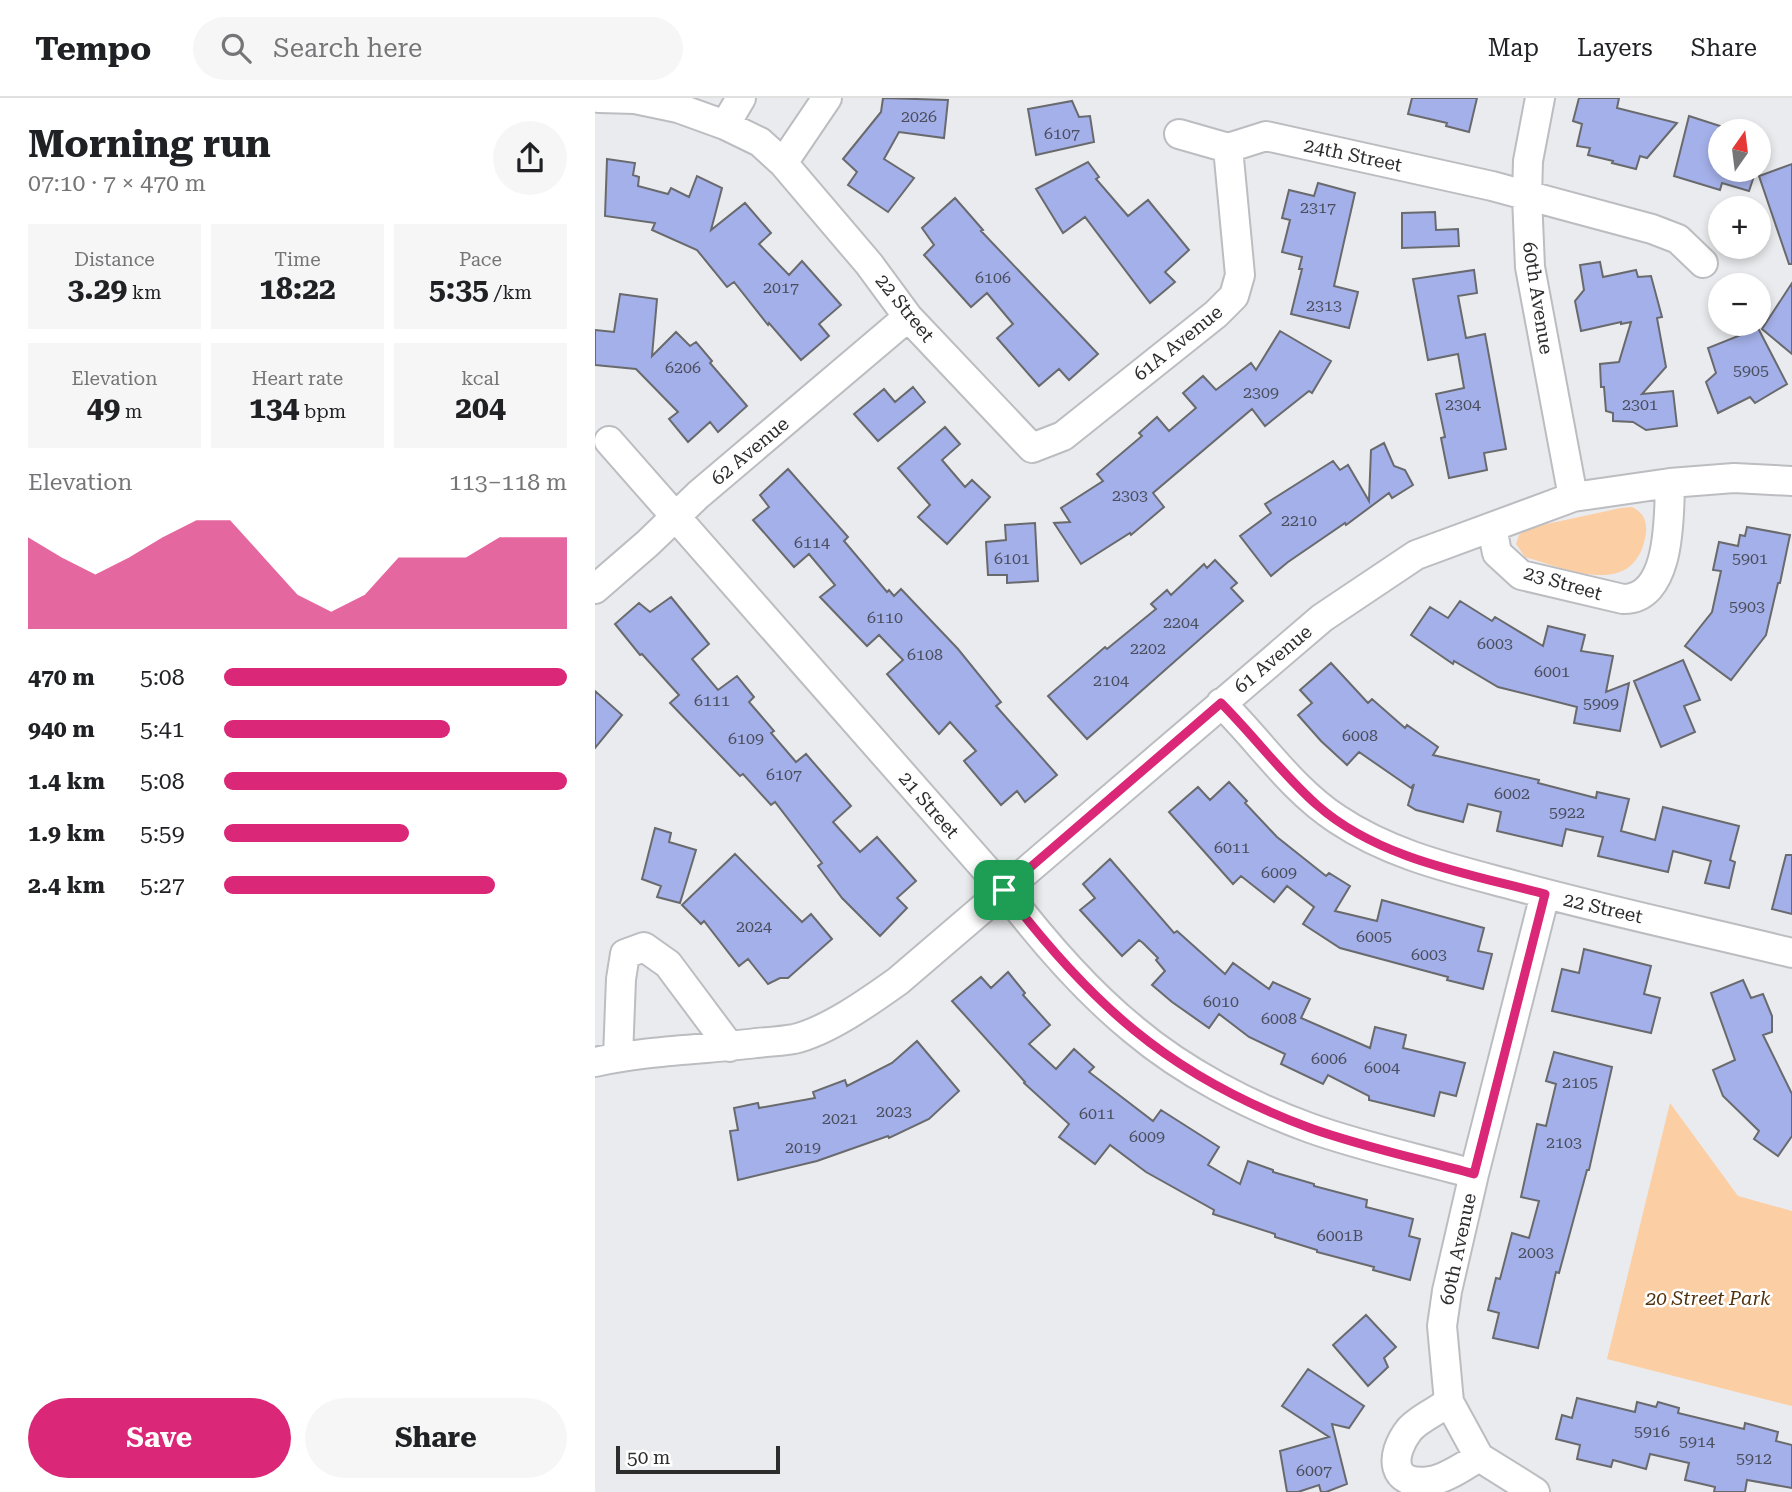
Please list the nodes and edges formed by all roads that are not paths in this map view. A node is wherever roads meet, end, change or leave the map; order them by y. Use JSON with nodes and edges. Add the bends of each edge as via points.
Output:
{"nodes":[{"id":1,"x":599,"y":98,"type":"edge"},
{"id":2,"x":741,"y":98,"type":"edge"},
{"id":3,"x":827,"y":98,"type":"edge"},
{"id":4,"x":1540,"y":98,"type":"edge"},
{"id":5,"x":725,"y":125,"type":"junction"},
{"id":6,"x":1179,"y":134,"type":"dead end"},
{"id":7,"x":1228,"y":148,"type":"junction"},
{"id":8,"x":783,"y":163,"type":"junction"},
{"id":9,"x":1527,"y":197,"type":"junction"},
{"id":10,"x":1703,"y":263,"type":"dead end"},
{"id":11,"x":908,"y":317,"type":"junction"},
{"id":12,"x":609,"y":441,"type":"dead end"},
{"id":13,"x":1032,"y":447,"type":"joint"},
{"id":14,"x":1792,"y":481,"type":"edge"},
{"id":15,"x":1670,"y":483,"type":"junction"},
{"id":16,"x":1573,"y":498,"type":"junction"},
{"id":17,"x":675,"y":516,"type":"junction"},
{"id":18,"x":1492,"y":527,"type":"junction"},
{"id":19,"x":595,"y":589,"type":"edge"},
{"id":20,"x":1221,"y":703,"type":"junction"},
{"id":21,"x":1004,"y":890,"type":"junction"},
{"id":22,"x":1545,"y":894,"type":"junction"},
{"id":23,"x":1792,"y":953,"type":"edge"},
{"id":24,"x":730,"y":1046,"type":"junction"},
{"id":25,"x":607,"y":1059,"type":"edge"},
{"id":26,"x":1474,"y":1174,"type":"junction"},
{"id":27,"x":1449,"y":1402,"type":"junction"},
{"id":28,"x":1479,"y":1457,"type":"junction"},
{"id":29,"x":1535,"y":1492,"type":"edge"}],
"edges":[{"from":1,"to":5,"type":"street","name":"22 Street","via":[[635,99]]},
{"from":2,"to":5,"type":"street"},
{"from":3,"to":8,"type":"street"},
{"from":4,"to":9,"type":"street","name":"60th Avenue","via":[[1529,148]]},
{"from":5,"to":8,"type":"street","name":"22 Street","via":[[760,142]]},
{"from":6,"to":7,"type":"street"},
{"from":7,"to":9,"type":"street","name":"24th Street","via":[[1266,136]]},
{"from":7,"to":13,"type":"street","name":"61A Avenue","via":[[1240,275],[1234,296],[1063,436]]},
{"from":8,"to":11,"type":"street","name":"22 Street"},
{"from":9,"to":10,"type":"street","name":"24th Street","via":[[1652,229],[1678,239]]},
{"from":9,"to":16,"type":"street","name":"60th Avenue","via":[[1530,267]]},
{"from":11,"to":13,"type":"street","name":"22 Street"},
{"from":11,"to":17,"type":"street","name":"62 Avenue"},
{"from":12,"to":17,"type":"street","name":"21 Street"},
{"from":14,"to":15,"type":"street","via":[[1734,478]]},
{"from":15,"to":16,"type":"street"},
{"from":15,"to":18,"type":"street","name":"23 Street","via":[[1669,528],[1657,578],[1647,592],[1634,599],[1521,575],[1497,553]]},
{"from":16,"to":18,"type":"street"},
{"from":17,"to":19,"type":"street","name":"62 Avenue"},
{"from":17,"to":21,"type":"street","name":"21 Street"},
{"from":18,"to":20,"type":"street","name":"61 Avenue","via":[[1416,555],[1322,618]]},
{"from":20,"to":21,"type":"street","name":"61 Avenue"},
{"from":20,"to":22,"type":"street","name":"22 Street","via":[[1318,806],[1366,838]]},
{"from":21,"to":24,"type":"street","name":"61 Avenue","via":[[898,981],[857,1009],[796,1038]]},
{"from":21,"to":26,"type":"street","name":"21 Street","via":[[1110,1010],[1198,1074],[1271,1113],[1313,1129]]},
{"from":22,"to":23,"type":"street","name":"22 Street"},
{"from":22,"to":26,"type":"street","name":"60th Avenue"},
{"from":24,"to":25,"type":"street","name":"61 Avenue"},
{"from":24,"to":25,"type":"street","name":"61 Avenue","via":[[668,964],[644,947],[625,954]]},
{"from":26,"to":27,"type":"street","name":"60th Avenue","via":[[1442,1326]]},
{"from":27,"to":28,"type":"street"},
{"from":27,"to":28,"type":"street","via":[[1411,1428],[1400,1444],[1395,1463],[1400,1476],[1412,1482],[1433,1481]]},
{"from":28,"to":29,"type":"street"}]}
